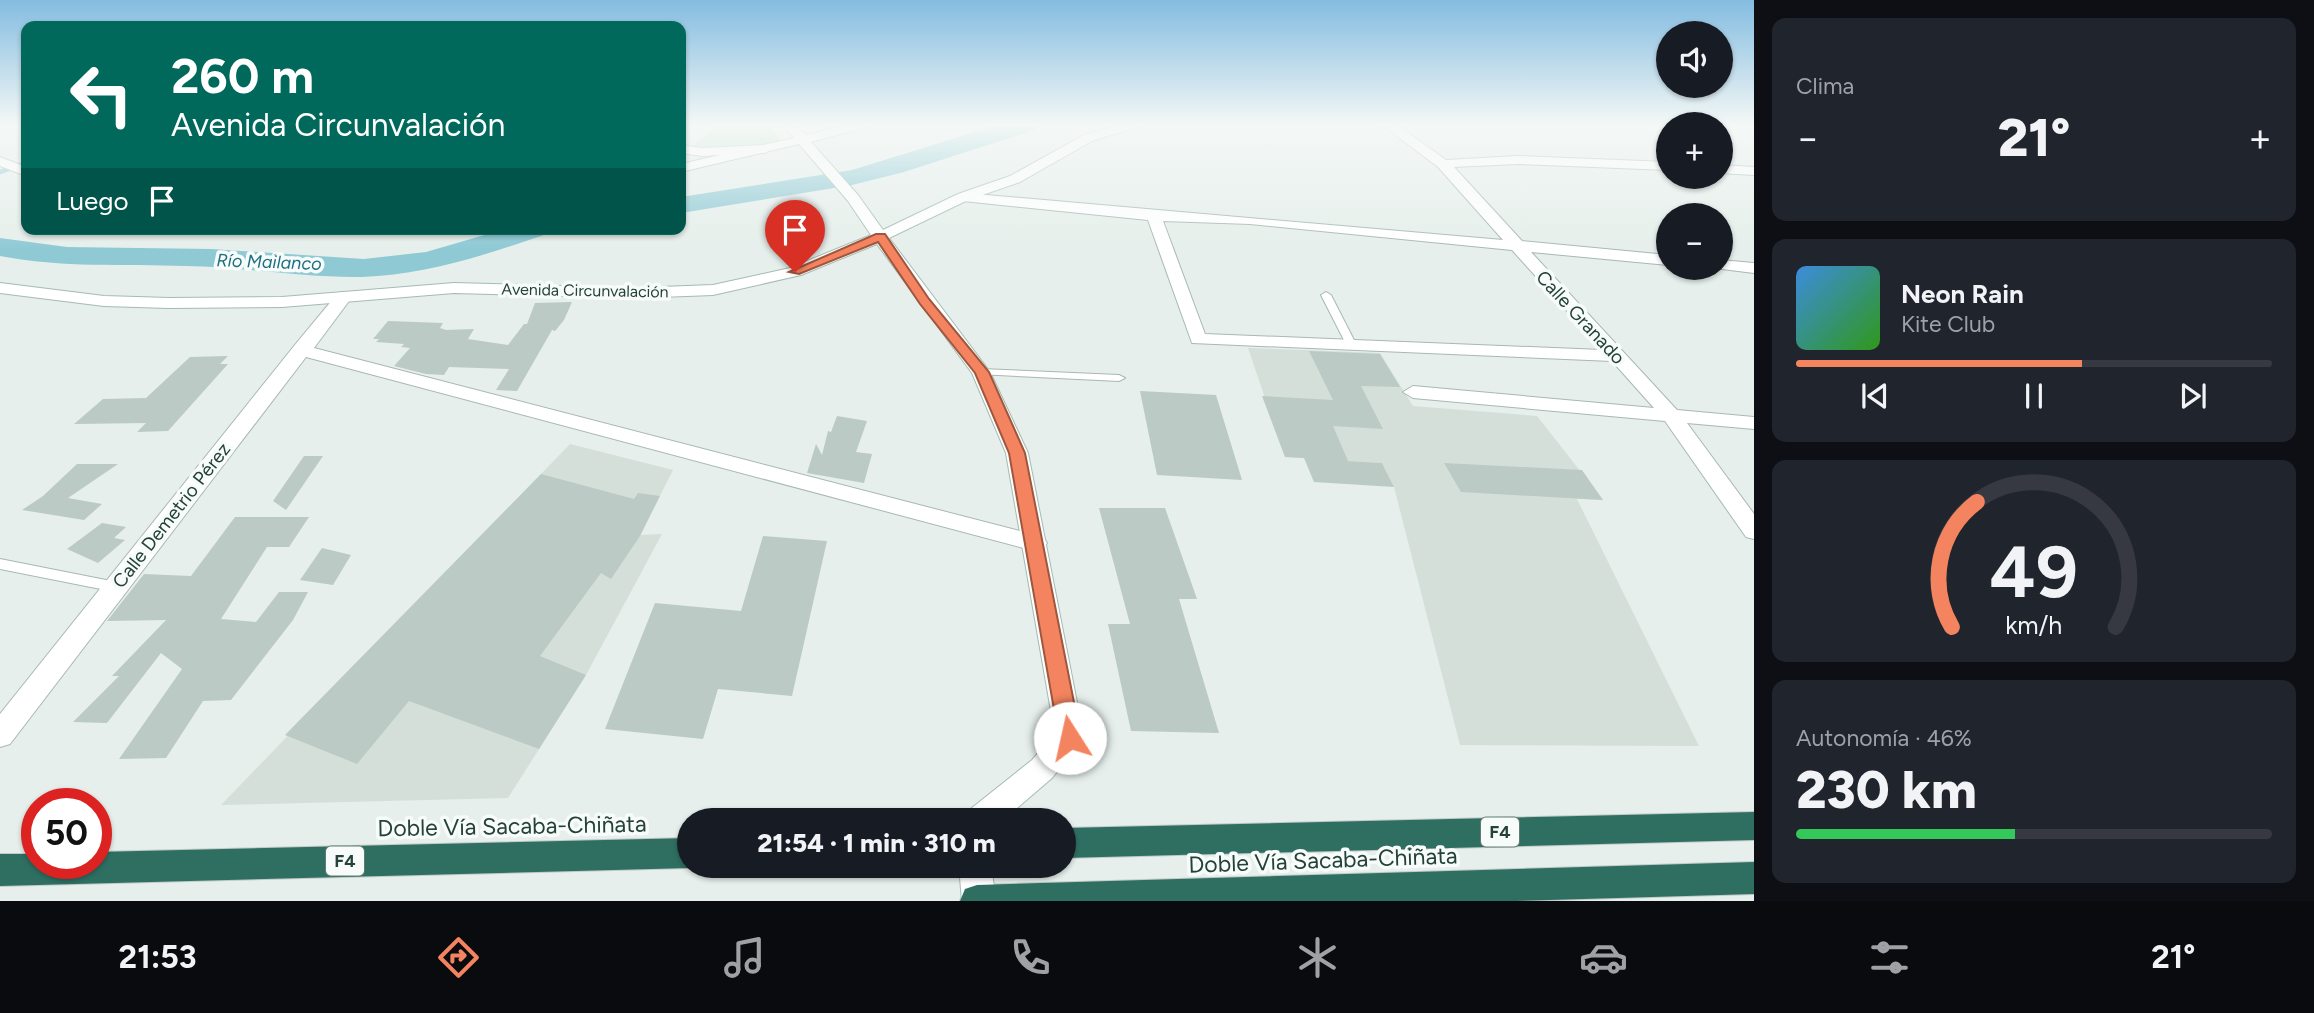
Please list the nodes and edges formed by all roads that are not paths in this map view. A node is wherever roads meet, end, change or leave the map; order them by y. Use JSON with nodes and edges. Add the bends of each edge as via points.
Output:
{"nodes":[{"id":1,"x":824,"y":166,"type":"edge"},
{"id":2,"x":1038,"y":166,"type":"edge"},
{"id":3,"x":1445,"y":166,"type":"edge"},
{"id":4,"x":1733,"y":170,"type":"edge"},
{"id":5,"x":1754,"y":171,"type":"edge"},
{"id":6,"x":963,"y":197,"type":"junction"},
{"id":7,"x":1154,"y":216,"type":"junction"},
{"id":8,"x":880,"y":237,"type":"junction"},
{"id":9,"x":1515,"y":246,"type":"junction"},
{"id":10,"x":1656,"y":259,"type":"edge"},
{"id":11,"x":1733,"y":266,"type":"edge"},
{"id":12,"x":1754,"y":268,"type":"edge"},
{"id":13,"x":0,"y":288,"type":"edge"},
{"id":14,"x":1326,"y":295,"type":"dead end"},
{"id":15,"x":344,"y":296,"type":"junction"},
{"id":16,"x":0,"y":302,"type":"edge"},
{"id":17,"x":282,"y":302,"type":"junction"},
{"id":18,"x":1352,"y":346,"type":"junction"},
{"id":19,"x":300,"y":350,"type":"junction"},
{"id":20,"x":1617,"y":356,"type":"junction"},
{"id":21,"x":981,"y":372,"type":"junction"},
{"id":22,"x":1119,"y":378,"type":"dead end"},
{"id":23,"x":1413,"y":392,"type":"dead end"},
{"id":24,"x":1672,"y":416,"type":"junction"},
{"id":25,"x":1754,"y":423,"type":"edge"},
{"id":26,"x":1754,"y":531,"type":"edge"},
{"id":27,"x":1035,"y":543,"type":"junction"},
{"id":28,"x":0,"y":564,"type":"edge"},
{"id":29,"x":116,"y":587,"type":"junction"},
{"id":30,"x":0,"y":735,"type":"edge"},
{"id":31,"x":995,"y":808,"type":"edge"},
{"id":32,"x":1754,"y":826,"type":"edge"},
{"id":33,"x":1076,"y":843,"type":"edge"},
{"id":34,"x":677,"y":853,"type":"edge"},
{"id":35,"x":0,"y":870,"type":"edge"},
{"id":36,"x":976,"y":878,"type":"edge"},
{"id":37,"x":1754,"y":878,"type":"edge"},
{"id":38,"x":978,"y":901,"type":"edge"}],
"edges":[{"from":1,"to":8,"type":"street"},
{"from":2,"to":6,"type":"street","name":"Avenida Circunvalación"},
{"from":3,"to":9,"type":"street","name":"Calle Granado"},
{"from":4,"to":5,"type":"street"},
{"from":6,"to":7,"type":"street"},
{"from":6,"to":8,"type":"street","name":"Avenida Circunvalación"},
{"from":7,"to":9,"type":"street","via":[[1250,220]]},
{"from":7,"to":18,"type":"street","via":[[1198,340]]},
{"from":8,"to":15,"type":"street","name":"Avenida Circunvalación","via":[[795,272],[713,290],[634,293],[454,288]]},
{"from":8,"to":21,"type":"street"},
{"from":9,"to":10,"type":"street"},
{"from":9,"to":20,"type":"street","name":"Calle Granado"},
{"from":11,"to":12,"type":"street"},
{"from":13,"to":17,"type":"street","name":"Avenida Circunvalación","via":[[104,301]]},
{"from":14,"to":18,"type":"lane"},
{"from":15,"to":17,"type":"street","name":"Avenida Circunvalación"},
{"from":15,"to":19,"type":"street","name":"Calle Demetrio Pérez"},
{"from":16,"to":17,"type":"street","name":"Avenida Circunvalación","via":[[171,315],[228,312]]},
{"from":18,"to":20,"type":"street"},
{"from":19,"to":27,"type":"street"},
{"from":19,"to":29,"type":"street","name":"Calle Demetrio Pérez"},
{"from":20,"to":24,"type":"street","name":"Calle Granado"},
{"from":21,"to":22,"type":"lane"},
{"from":21,"to":27,"type":"street","via":[[1017,453]]},
{"from":23,"to":24,"type":"street"},
{"from":24,"to":25,"type":"street"},
{"from":24,"to":26,"type":"street","name":"Calle Granado"},
{"from":27,"to":31,"type":"street","via":[[1070,738],[1042,769]]},
{"from":28,"to":29,"type":"lane"},
{"from":29,"to":30,"type":"street","name":"Calle Demetrio Pérez"},
{"from":32,"to":33,"type":"highway","name":"Doble Vía Sacaba-Chiñata","number":"F4"},
{"from":34,"to":35,"type":"highway","name":"Doble Vía Sacaba-Chiñata","number":"F4"},
{"from":36,"to":38,"type":"street"},
{"from":37,"to":38,"type":"highway","name":"Doble Vía Sacaba-Chiñata"}]}
